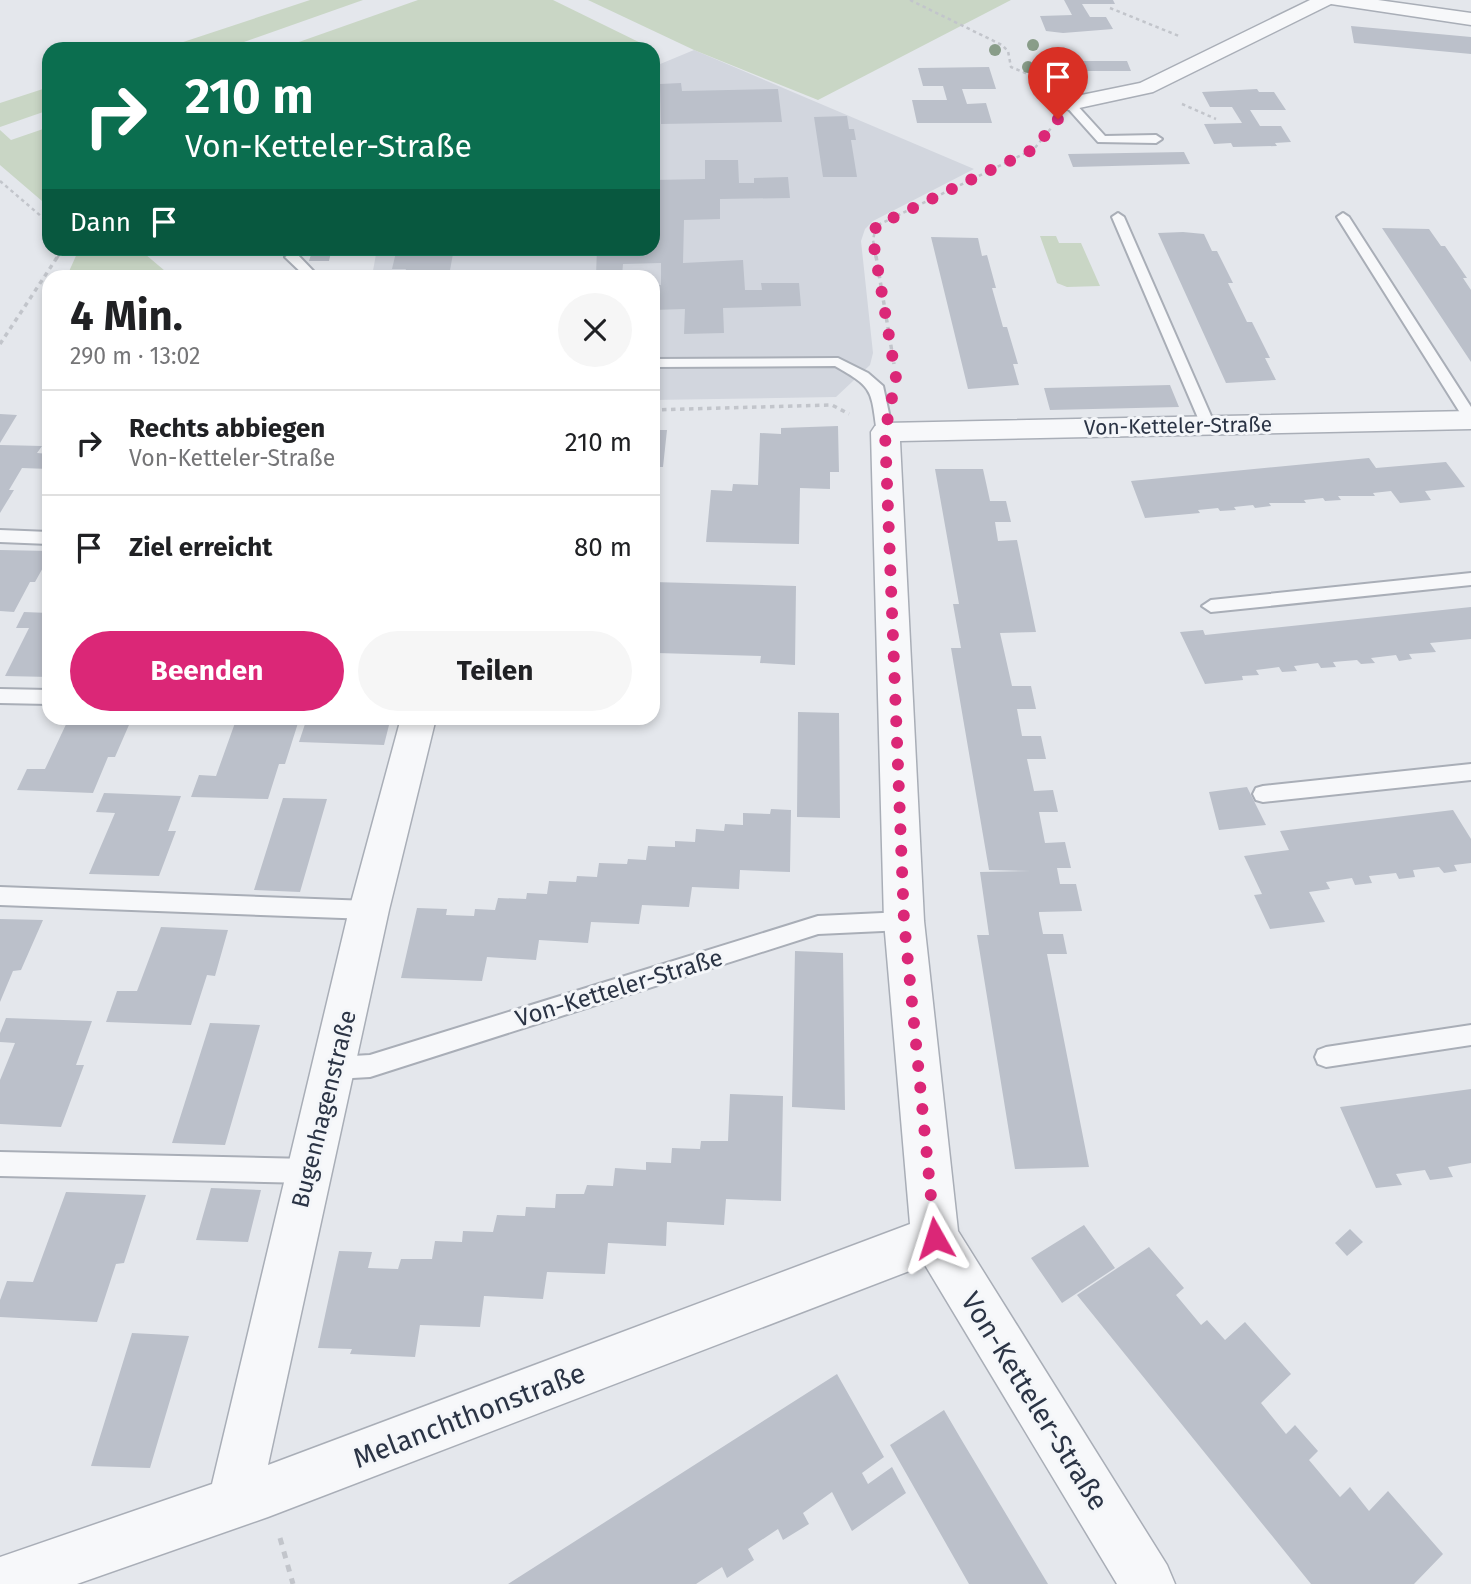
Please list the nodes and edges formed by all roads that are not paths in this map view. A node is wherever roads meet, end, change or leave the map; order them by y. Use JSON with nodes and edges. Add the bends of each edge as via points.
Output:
{"nodes":[{"id":1,"x":1325,"y":0,"type":"edge"},
{"id":2,"x":1336,"y":0,"type":"edge"},
{"id":3,"x":1471,"y":19,"type":"edge"},
{"id":4,"x":1070,"y":104,"type":"joint"},
{"id":5,"x":1156,"y":139,"type":"dead end"},
{"id":6,"x":1118,"y":217,"type":"dead end"},
{"id":7,"x":1343,"y":217,"type":"dead end"},
{"id":8,"x":292,"y":257,"type":"dead end"},
{"id":9,"x":306,"y":270,"type":"edge"},
{"id":10,"x":660,"y":363,"type":"edge"},
{"id":11,"x":1471,"y":420,"type":"edge"},
{"id":12,"x":1208,"y":425,"type":"junction"},
{"id":13,"x":885,"y":432,"type":"junction"},
{"id":14,"x":0,"y":536,"type":"edge"},
{"id":15,"x":42,"y":538,"type":"edge"},
{"id":16,"x":1471,"y":579,"type":"edge"},
{"id":17,"x":1211,"y":606,"type":"dead end"},
{"id":18,"x":0,"y":696,"type":"edge"},
{"id":19,"x":42,"y":697,"type":"edge"},
{"id":20,"x":416,"y":725,"type":"edge"},
{"id":21,"x":1471,"y":772,"type":"edge"},
{"id":22,"x":1263,"y":794,"type":"dead end"},
{"id":23,"x":0,"y":896,"type":"edge"},
{"id":24,"x":369,"y":910,"type":"junction"},
{"id":25,"x":904,"y":921,"type":"junction"},
{"id":26,"x":1471,"y":1035,"type":"edge"},
{"id":27,"x":1326,"y":1057,"type":"dead end"},
{"id":28,"x":335,"y":1068,"type":"junction"},
{"id":29,"x":0,"y":1164,"type":"edge"},
{"id":30,"x":308,"y":1171,"type":"junction"},
{"id":31,"x":935,"y":1238,"type":"junction"},
{"id":32,"x":234,"y":1501,"type":"junction"},
{"id":33,"x":0,"y":1584,"type":"edge"},
{"id":34,"x":1148,"y":1584,"type":"edge"}],
"edges":[{"from":1,"to":4,"type":"street","via":[[1146,88]]},
{"from":2,"to":3,"type":"street"},
{"from":4,"to":5,"type":"lane","via":[[1102,140]]},
{"from":6,"to":12,"type":"lane"},
{"from":7,"to":11,"type":"lane"},
{"from":8,"to":9,"type":"lane"},
{"from":10,"to":13,"type":"lane","via":[[838,362],[878,389]]},
{"from":11,"to":12,"type":"street","name":"Von-Ketteler-Straße"},
{"from":12,"to":13,"type":"street","name":"Von-Ketteler-Straße"},
{"from":13,"to":25,"type":"street","name":"Von-Ketteler-Straße"},
{"from":14,"to":15,"type":"lane"},
{"from":16,"to":17,"type":"lane"},
{"from":18,"to":19,"type":"lane"},
{"from":20,"to":24,"type":"street","name":"Bugenhagenstraße"},
{"from":21,"to":22,"type":"lane"},
{"from":23,"to":24,"type":"lane"},
{"from":24,"to":28,"type":"street","name":"Bugenhagenstraße"},
{"from":25,"to":28,"type":"lane","name":"Von-Ketteler-Straße","via":[[818,925],[370,1066]]},
{"from":25,"to":31,"type":"street","name":"Von-Ketteler-Straße"},
{"from":26,"to":27,"type":"lane"},
{"from":28,"to":30,"type":"street","name":"Bugenhagenstraße"},
{"from":29,"to":30,"type":"lane"},
{"from":30,"to":32,"type":"street","name":"Bugenhagenstraße"},
{"from":31,"to":32,"type":"street","name":"Melanchthonstraße"},
{"from":31,"to":34,"type":"street","name":"Von-Ketteler-Straße"},
{"from":32,"to":33,"type":"street","name":"Melanchthonstraße"}]}
